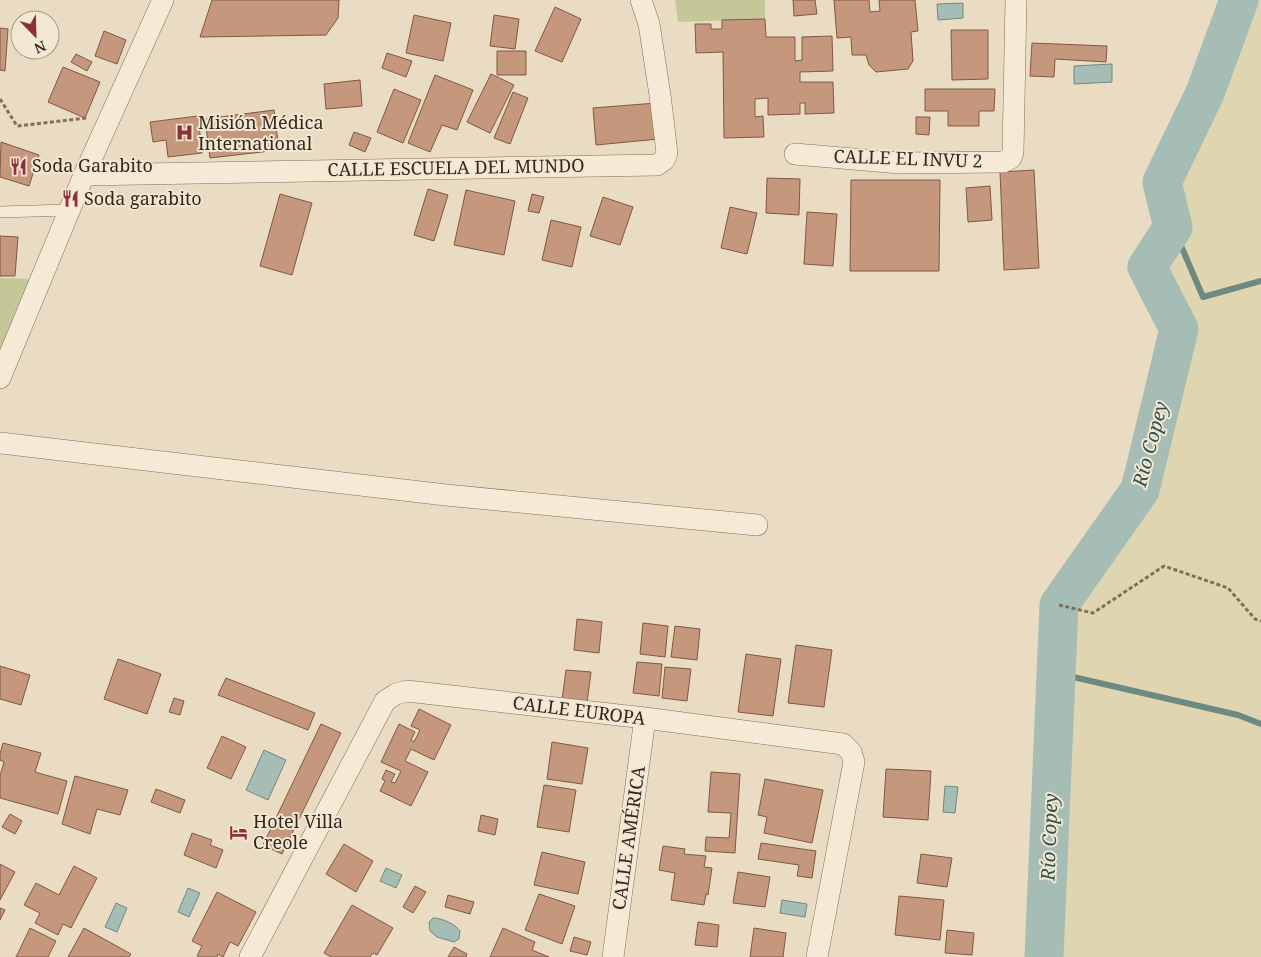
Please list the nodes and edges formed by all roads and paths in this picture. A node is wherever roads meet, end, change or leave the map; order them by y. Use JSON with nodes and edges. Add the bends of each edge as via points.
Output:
{"nodes":[{"id":1,"x":163,"y":0,"type":"edge"},
{"id":2,"x":641,"y":0,"type":"edge"},
{"id":3,"x":1016,"y":0,"type":"edge"},
{"id":4,"x":0,"y":99,"type":"edge"},
{"id":5,"x":112,"y":115,"type":"junction"},
{"id":6,"x":795,"y":154,"type":"dead end"},
{"id":7,"x":84,"y":175,"type":"junction"},
{"id":8,"x":69,"y":210,"type":"junction"},
{"id":9,"x":0,"y":212,"type":"edge"},
{"id":10,"x":0,"y":378,"type":"edge"},
{"id":11,"x":0,"y":443,"type":"edge"},
{"id":12,"x":757,"y":525,"type":"dead end"},
{"id":13,"x":1059,"y":604,"type":"dead end"},
{"id":14,"x":1261,"y":621,"type":"edge"},
{"id":15,"x":645,"y":718,"type":"junction"},
{"id":16,"x":250,"y":957,"type":"edge"},
{"id":17,"x":613,"y":957,"type":"edge"},
{"id":18,"x":817,"y":957,"type":"edge"}],
"edges":[{"from":1,"to":5,"type":"street"},
{"from":2,"to":7,"type":"street","name":"CALLE ESCUELA DEL MUNDO","via":[[651,33],[667,153],[657,165]]},
{"from":3,"to":6,"type":"street","name":"CALLE EL INVU 2","via":[[1014,152],[1011,158],[1004,162],[900,163]]},
{"from":4,"to":5,"type":"path","via":[[17,126]]},
{"from":5,"to":7,"type":"street"},
{"from":7,"to":8,"type":"street"},
{"from":8,"to":9,"type":"lane"},
{"from":8,"to":10,"type":"street"},
{"from":11,"to":12,"type":"street","via":[[446,495]]},
{"from":13,"to":14,"type":"path","via":[[1093,613],[1164,566],[1228,588],[1255,619]]},
{"from":15,"to":16,"type":"street","name":"CALLE EUROPA","via":[[407,691],[396,694],[385,701]]},
{"from":15,"to":17,"type":"street","name":"CALLE AMÉRICA"},
{"from":15,"to":18,"type":"street","name":"CALLE EUROPA","via":[[843,744],[851,752],[854,762]]}]}
